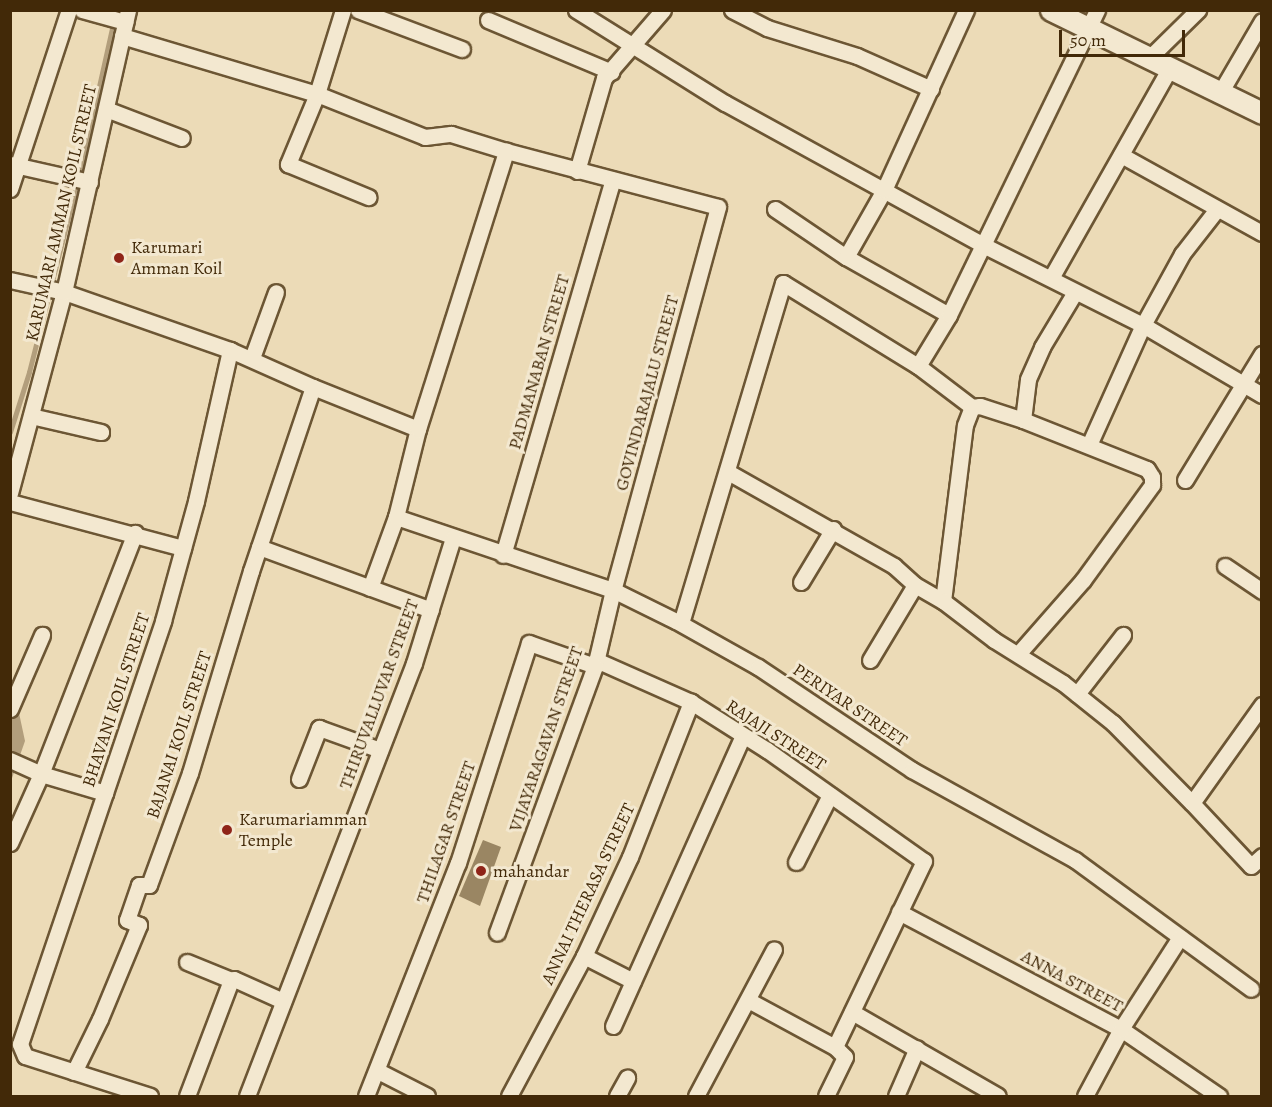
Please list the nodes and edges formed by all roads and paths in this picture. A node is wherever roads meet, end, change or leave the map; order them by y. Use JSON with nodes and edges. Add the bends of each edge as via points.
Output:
{"nodes":[{"id":1,"x":69,"y":10,"type":"edge"},
{"id":2,"x":82,"y":10,"type":"edge"},
{"id":3,"x":343,"y":10,"type":"edge"},
{"id":4,"x":358,"y":10,"type":"edge"},
{"id":5,"x":576,"y":10,"type":"edge"},
{"id":6,"x":663,"y":10,"type":"edge"},
{"id":7,"x":732,"y":10,"type":"edge"},
{"id":8,"x":966,"y":10,"type":"edge"},
{"id":9,"x":1051,"y":10,"type":"edge"},
{"id":10,"x":1198,"y":10,"type":"edge"},
{"id":11,"x":1092,"y":19,"type":"edge"},
{"id":12,"x":488,"y":20,"type":"dead end"},
{"id":13,"x":1262,"y":21,"type":"edge"},
{"id":14,"x":125,"y":23,"type":"edge"},
{"id":15,"x":633,"y":45,"type":"junction"},
{"id":16,"x":462,"y":50,"type":"dead end"},
{"id":17,"x":1149,"y":58,"type":"junction"},
{"id":18,"x":1170,"y":68,"type":"junction"},
{"id":19,"x":612,"y":72,"type":"junction"},
{"id":20,"x":931,"y":89,"type":"junction"},
{"id":21,"x":1220,"y":93,"type":"junction"},
{"id":22,"x":317,"y":94,"type":"junction"},
{"id":23,"x":106,"y":109,"type":"junction"},
{"id":24,"x":1262,"y":113,"type":"edge"},
{"id":25,"x":182,"y":138,"type":"dead end"},
{"id":26,"x":506,"y":152,"type":"junction"},
{"id":27,"x":1121,"y":155,"type":"junction"},
{"id":28,"x":21,"y":166,"type":"edge"},
{"id":29,"x":577,"y":171,"type":"junction"},
{"id":30,"x":613,"y":180,"type":"junction"},
{"id":31,"x":86,"y":181,"type":"junction"},
{"id":32,"x":10,"y":189,"type":"edge"},
{"id":33,"x":884,"y":190,"type":"junction"},
{"id":34,"x":368,"y":198,"type":"dead end"},
{"id":35,"x":775,"y":209,"type":"dead end"},
{"id":36,"x":1217,"y":209,"type":"junction"},
{"id":37,"x":1262,"y":233,"type":"edge"},
{"id":38,"x":983,"y":245,"type":"junction"},
{"id":39,"x":846,"y":257,"type":"junction"},
{"id":40,"x":1051,"y":278,"type":"junction"},
{"id":41,"x":18,"y":281,"type":"edge"},
{"id":42,"x":60,"y":291,"type":"junction"},
{"id":43,"x":276,"y":292,"type":"dead end"},
{"id":44,"x":1075,"y":292,"type":"junction"},
{"id":45,"x":949,"y":315,"type":"junction"},
{"id":46,"x":1143,"y":325,"type":"junction"},
{"id":47,"x":230,"y":350,"type":"junction"},
{"id":48,"x":1262,"y":354,"type":"edge"},
{"id":49,"x":252,"y":358,"type":"junction"},
{"id":50,"x":918,"y":366,"type":"junction"},
{"id":51,"x":1244,"y":384,"type":"junction"},
{"id":52,"x":313,"y":387,"type":"junction"},
{"id":53,"x":1262,"y":395,"type":"edge"},
{"id":54,"x":972,"y":407,"type":"junction"},
{"id":55,"x":31,"y":416,"type":"junction"},
{"id":56,"x":1023,"y":420,"type":"junction"},
{"id":57,"x":418,"y":429,"type":"junction"},
{"id":58,"x":101,"y":432,"type":"dead end"},
{"id":59,"x":1089,"y":445,"type":"junction"},
{"id":60,"x":728,"y":472,"type":"junction"},
{"id":61,"x":1185,"y":480,"type":"dead end"},
{"id":62,"x":10,"y":493,"type":"edge"},
{"id":63,"x":10,"y":502,"type":"edge"},
{"id":64,"x":396,"y":517,"type":"junction"},
{"id":65,"x":833,"y":529,"type":"junction"},
{"id":66,"x":135,"y":533,"type":"junction"},
{"id":67,"x":453,"y":538,"type":"junction"},
{"id":68,"x":259,"y":547,"type":"junction"},
{"id":69,"x":183,"y":548,"type":"junction"},
{"id":70,"x":503,"y":555,"type":"junction"},
{"id":71,"x":1225,"y":566,"type":"dead end"},
{"id":72,"x":801,"y":582,"type":"dead end"},
{"id":73,"x":915,"y":585,"type":"junction"},
{"id":74,"x":370,"y":588,"type":"junction"},
{"id":75,"x":613,"y":590,"type":"junction"},
{"id":76,"x":1262,"y":591,"type":"edge"},
{"id":77,"x":943,"y":601,"type":"junction"},
{"id":78,"x":431,"y":610,"type":"junction"},
{"id":79,"x":681,"y":623,"type":"junction"},
{"id":80,"x":42,"y":635,"type":"dead end"},
{"id":81,"x":1123,"y":635,"type":"dead end"},
{"id":82,"x":1018,"y":654,"type":"junction"},
{"id":83,"x":870,"y":660,"type":"dead end"},
{"id":84,"x":596,"y":663,"type":"junction"},
{"id":85,"x":1077,"y":694,"type":"junction"},
{"id":86,"x":691,"y":702,"type":"junction"},
{"id":87,"x":1262,"y":705,"type":"edge"},
{"id":88,"x":10,"y":709,"type":"edge"},
{"id":89,"x":742,"y":736,"type":"junction"},
{"id":90,"x":380,"y":750,"type":"junction"},
{"id":91,"x":10,"y":760,"type":"edge"},
{"id":92,"x":41,"y":774,"type":"junction"},
{"id":93,"x":299,"y":779,"type":"dead end"},
{"id":94,"x":105,"y":794,"type":"junction"},
{"id":95,"x":830,"y":795,"type":"junction"},
{"id":96,"x":1192,"y":803,"type":"junction"},
{"id":97,"x":10,"y":843,"type":"edge"},
{"id":98,"x":1256,"y":861,"type":"edge"},
{"id":99,"x":796,"y":862,"type":"dead end"},
{"id":100,"x":899,"y":912,"type":"junction"},
{"id":101,"x":497,"y":933,"type":"dead end"},
{"id":102,"x":1180,"y":937,"type":"junction"},
{"id":103,"x":774,"y":949,"type":"dead end"},
{"id":104,"x":584,"y":956,"type":"junction"},
{"id":105,"x":187,"y":962,"type":"dead end"},
{"id":106,"x":231,"y":980,"type":"junction"},
{"id":107,"x":633,"y":981,"type":"junction"},
{"id":108,"x":1251,"y":988,"type":"dead end"},
{"id":109,"x":748,"y":1000,"type":"junction"},
{"id":110,"x":283,"y":1001,"type":"junction"},
{"id":111,"x":852,"y":1012,"type":"junction"},
{"id":112,"x":612,"y":1026,"type":"dead end"},
{"id":113,"x":1121,"y":1029,"type":"junction"},
{"id":114,"x":836,"y":1047,"type":"junction"},
{"id":115,"x":917,"y":1048,"type":"junction"},
{"id":116,"x":378,"y":1071,"type":"junction"},
{"id":117,"x":74,"y":1072,"type":"junction"},
{"id":118,"x":627,"y":1078,"type":"dead end"},
{"id":119,"x":975,"y":1091,"type":"edge"},
{"id":120,"x":150,"y":1096,"type":"edge"},
{"id":121,"x":187,"y":1096,"type":"edge"},
{"id":122,"x":247,"y":1096,"type":"edge"},
{"id":123,"x":366,"y":1096,"type":"edge"},
{"id":124,"x":428,"y":1096,"type":"edge"},
{"id":125,"x":509,"y":1096,"type":"edge"},
{"id":126,"x":617,"y":1096,"type":"edge"},
{"id":127,"x":696,"y":1096,"type":"edge"},
{"id":128,"x":826,"y":1096,"type":"edge"},
{"id":129,"x":896,"y":1096,"type":"edge"},
{"id":130,"x":998,"y":1096,"type":"edge"},
{"id":131,"x":1085,"y":1096,"type":"edge"},
{"id":132,"x":1219,"y":1096,"type":"edge"}],
"edges":[{"from":1,"to":28,"type":"street"},
{"from":2,"to":14,"type":"street"},
{"from":3,"to":22,"type":"street"},
{"from":4,"to":16,"type":"street"},
{"from":5,"to":15,"type":"street"},
{"from":6,"to":15,"type":"street"},
{"from":7,"to":20,"type":"street","via":[[767,28],[857,56]]},
{"from":8,"to":20,"type":"street"},
{"from":9,"to":11,"type":"main road"},
{"from":10,"to":17,"type":"street"},
{"from":11,"to":17,"type":"main road"},
{"from":11,"to":38,"type":"street"},
{"from":12,"to":19,"type":"street"},
{"from":13,"to":21,"type":"street"},
{"from":14,"to":22,"type":"street"},
{"from":14,"to":23,"type":"street","name":"KARUMARI AMMAN KOIL STREET"},
{"from":15,"to":19,"type":"street"},
{"from":15,"to":33,"type":"street","via":[[717,98]]},
{"from":17,"to":18,"type":"main road"},
{"from":18,"to":21,"type":"main road"},
{"from":18,"to":27,"type":"street"},
{"from":19,"to":29,"type":"street","via":[[604,78]]},
{"from":20,"to":33,"type":"street"},
{"from":21,"to":24,"type":"main road"},
{"from":22,"to":26,"type":"street","via":[[425,137],[451,134]]},
{"from":22,"to":34,"type":"street","via":[[288,164]]},
{"from":23,"to":25,"type":"street"},
{"from":23,"to":31,"type":"street","name":"KARUMARI AMMAN KOIL STREET"},
{"from":26,"to":29,"type":"street"},
{"from":26,"to":57,"type":"street"},
{"from":27,"to":36,"type":"street"},
{"from":27,"to":40,"type":"street"},
{"from":28,"to":31,"type":"street"},
{"from":28,"to":32,"type":"street"},
{"from":29,"to":30,"type":"street"},
{"from":30,"to":70,"type":"street","name":"PADMANABAN STREET"},
{"from":30,"to":75,"type":"street","name":"GOVINDARAJALU STREET","via":[[718,207]]},
{"from":31,"to":42,"type":"street","name":"KARUMARI AMMAN KOIL STREET"},
{"from":33,"to":38,"type":"street"},
{"from":33,"to":39,"type":"street"},
{"from":35,"to":39,"type":"street"},
{"from":36,"to":37,"type":"street"},
{"from":36,"to":46,"type":"street","via":[[1182,254]]},
{"from":38,"to":40,"type":"street"},
{"from":38,"to":45,"type":"street"},
{"from":39,"to":45,"type":"street"},
{"from":40,"to":44,"type":"street"},
{"from":41,"to":42,"type":"street"},
{"from":42,"to":47,"type":"street"},
{"from":42,"to":55,"type":"street","name":"KARUMARI AMMAN KOIL STREET"},
{"from":43,"to":49,"type":"street"},
{"from":44,"to":46,"type":"street"},
{"from":44,"to":56,"type":"street","via":[[1042,347],[1029,379]]},
{"from":45,"to":50,"type":"street"},
{"from":46,"to":51,"type":"street"},
{"from":46,"to":59,"type":"street"},
{"from":47,"to":49,"type":"street"},
{"from":47,"to":69,"type":"street","name":"BHAVANI KOIL STREET"},
{"from":48,"to":51,"type":"street"},
{"from":49,"to":52,"type":"street"},
{"from":50,"to":54,"type":"street"},
{"from":50,"to":60,"type":"street","via":[[783,282]]},
{"from":51,"to":53,"type":"street"},
{"from":51,"to":61,"type":"street"},
{"from":52,"to":57,"type":"street"},
{"from":52,"to":68,"type":"street","name":"BAJANAI KOIL STREET"},
{"from":54,"to":56,"type":"street"},
{"from":54,"to":77,"type":"street","via":[[965,425]]},
{"from":55,"to":58,"type":"street"},
{"from":55,"to":62,"type":"street","name":"KARUMARI AMMAN KOIL STREET"},
{"from":56,"to":59,"type":"street"},
{"from":57,"to":64,"type":"street"},
{"from":59,"to":82,"type":"street","via":[[1147,468],[1152,485],[1083,580]]},
{"from":60,"to":65,"type":"street"},
{"from":60,"to":79,"type":"street"},
{"from":63,"to":66,"type":"street"},
{"from":64,"to":67,"type":"street","name":"PERIYAR STREET"},
{"from":64,"to":74,"type":"street"},
{"from":65,"to":72,"type":"street"},
{"from":65,"to":73,"type":"street","via":[[894,566]]},
{"from":66,"to":69,"type":"street"},
{"from":66,"to":92,"type":"street"},
{"from":67,"to":70,"type":"street","name":"PERIYAR STREET"},
{"from":67,"to":78,"type":"street","name":"THIRUVALLUVAR STREET"},
{"from":68,"to":74,"type":"street"},
{"from":68,"to":117,"type":"street","name":"BAJANAI KOIL STREET","via":[[190,772],[149,885],[139,885],[127,920],[138,925]]},
{"from":69,"to":94,"type":"street","name":"BHAVANI KOIL STREET"},
{"from":70,"to":75,"type":"street","name":"PERIYAR STREET"},
{"from":71,"to":76,"type":"street"},
{"from":73,"to":77,"type":"street"},
{"from":73,"to":83,"type":"street"},
{"from":74,"to":78,"type":"street"},
{"from":75,"to":79,"type":"street","name":"PERIYAR STREET"},
{"from":75,"to":84,"type":"street","name":"VIJAYARAGAVAN STREET"},
{"from":77,"to":82,"type":"street"},
{"from":78,"to":90,"type":"street","name":"THIRUVALLUVAR STREET"},
{"from":79,"to":102,"type":"street","name":"PERIYAR STREET","via":[[758,667],[912,770],[1075,860]]},
{"from":80,"to":88,"type":"street"},
{"from":81,"to":85,"type":"street"},
{"from":82,"to":85,"type":"street"},
{"from":84,"to":86,"type":"street","name":"RAJAJI STREET"},
{"from":84,"to":101,"type":"street","name":"VIJAYARAGAVAN STREET"},
{"from":84,"to":116,"type":"street","name":"THILAGAR STREET","via":[[529,643],[458,863]]},
{"from":85,"to":96,"type":"street","via":[[1113,723]]},
{"from":86,"to":89,"type":"street","name":"RAJAJI STREET"},
{"from":86,"to":104,"type":"street","name":"ANNAI THERASA STREET","via":[[630,857]]},
{"from":87,"to":96,"type":"street"},
{"from":89,"to":95,"type":"street","name":"RAJAJI STREET"},
{"from":89,"to":107,"type":"street"},
{"from":90,"to":93,"type":"street","via":[[319,728]]},
{"from":90,"to":110,"type":"street","name":"THIRUVALLUVAR STREET"},
{"from":91,"to":92,"type":"street"},
{"from":92,"to":94,"type":"street"},
{"from":92,"to":97,"type":"street"},
{"from":94,"to":117,"type":"street","name":"BHAVANI KOIL STREET","via":[[20,1044],[25,1056]]},
{"from":95,"to":99,"type":"street"},
{"from":95,"to":100,"type":"street","name":"RAJAJI STREET","via":[[924,861]]},
{"from":96,"to":98,"type":"street"},
{"from":100,"to":111,"type":"street"},
{"from":100,"to":113,"type":"street","name":"ANNA STREET"},
{"from":102,"to":108,"type":"street","name":"PERIYAR STREET"},
{"from":102,"to":113,"type":"street"},
{"from":103,"to":109,"type":"street"},
{"from":104,"to":107,"type":"street"},
{"from":104,"to":125,"type":"street","name":"ANNAI THERASA STREET"},
{"from":105,"to":106,"type":"street"},
{"from":106,"to":110,"type":"street"},
{"from":106,"to":121,"type":"street"},
{"from":107,"to":112,"type":"street"},
{"from":109,"to":114,"type":"street"},
{"from":109,"to":127,"type":"street"},
{"from":110,"to":122,"type":"street","name":"THIRUVALLUVAR STREET"},
{"from":111,"to":114,"type":"street"},
{"from":111,"to":115,"type":"street"},
{"from":113,"to":131,"type":"street"},
{"from":113,"to":132,"type":"street","name":"ANNA STREET"},
{"from":114,"to":128,"type":"street","via":[[844,1057]]},
{"from":115,"to":119,"type":"street"},
{"from":115,"to":129,"type":"street"},
{"from":116,"to":123,"type":"street","name":"THILAGAR STREET"},
{"from":116,"to":124,"type":"street"},
{"from":117,"to":120,"type":"street"},
{"from":118,"to":126,"type":"street"},
{"from":119,"to":130,"type":"street"}]}
